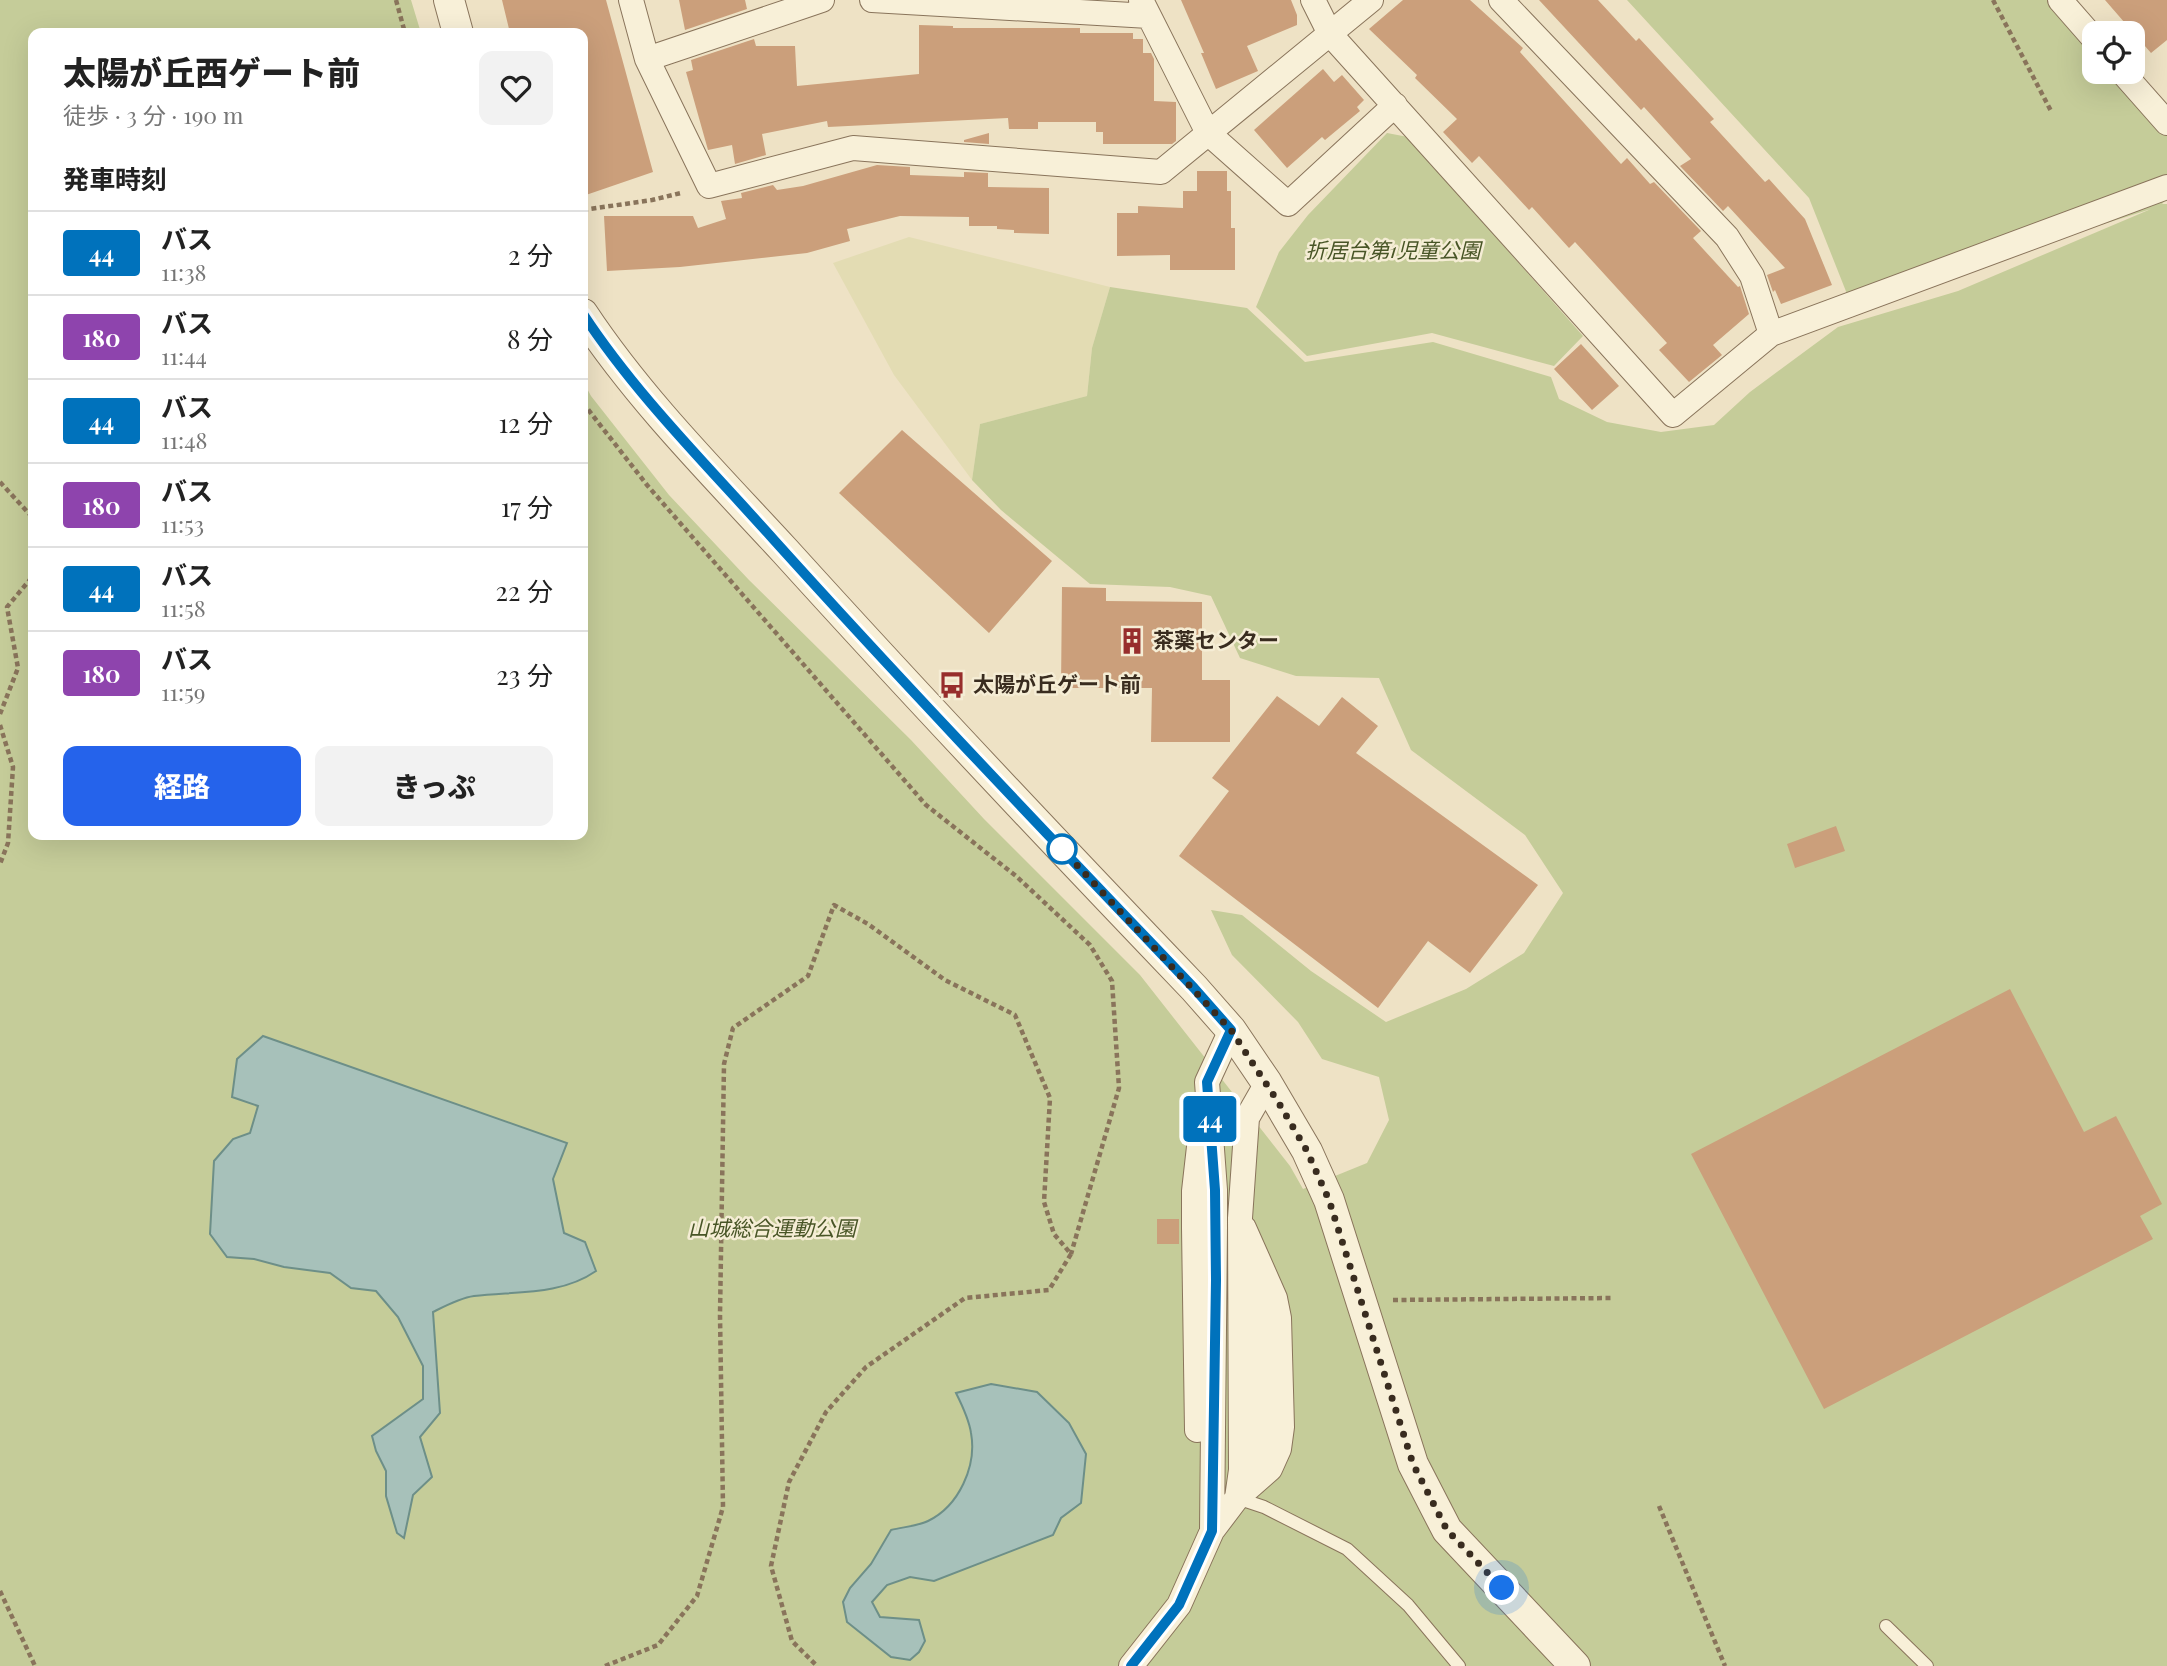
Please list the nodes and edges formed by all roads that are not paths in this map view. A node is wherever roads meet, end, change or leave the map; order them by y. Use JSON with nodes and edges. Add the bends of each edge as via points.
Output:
{"nodes":[{"id":1,"x":449,"y":0,"type":"edge"},
{"id":2,"x":631,"y":0,"type":"edge"},
{"id":3,"x":822,"y":0,"type":"edge"},
{"id":4,"x":872,"y":0,"type":"edge"},
{"id":5,"x":1313,"y":0,"type":"edge"},
{"id":6,"x":1371,"y":0,"type":"edge"},
{"id":7,"x":1502,"y":0,"type":"edge"},
{"id":8,"x":2060,"y":0,"type":"edge"},
{"id":9,"x":1145,"y":8,"type":"edge"},
{"id":10,"x":2082,"y":25,"type":"edge"},
{"id":11,"x":457,"y":28,"type":"edge"},
{"id":12,"x":1330,"y":34,"type":"junction"},
{"id":13,"x":647,"y":60,"type":"junction"},
{"id":14,"x":2133,"y":84,"type":"edge"},
{"id":15,"x":1395,"y":105,"type":"junction"},
{"id":16,"x":2167,"y":123,"type":"edge"},
{"id":17,"x":1208,"y":133,"type":"junction"},
{"id":18,"x":2167,"y":187,"type":"edge"},
{"id":19,"x":588,"y":322,"type":"edge"},
{"id":20,"x":1771,"y":334,"type":"junction"},
{"id":21,"x":1231,"y":1030,"type":"junction"},
{"id":22,"x":1267,"y":1083,"type":"junction"},
{"id":23,"x":1240,"y":1218,"type":"junction"},
{"id":24,"x":1245,"y":1491,"type":"junction"},
{"id":25,"x":1264,"y":1507,"type":"junction"},
{"id":26,"x":1212,"y":1531,"type":"junction"},
{"id":27,"x":1886,"y":1626,"type":"dead end"},
{"id":28,"x":1131,"y":1666,"type":"edge"},
{"id":29,"x":1459,"y":1666,"type":"edge"},
{"id":30,"x":1575,"y":1666,"type":"edge"},
{"id":31,"x":1927,"y":1666,"type":"edge"}],
"edges":[{"from":1,"to":11,"type":"street"},
{"from":2,"to":13,"type":"street"},
{"from":3,"to":13,"type":"street"},
{"from":4,"to":9,"type":"street"},
{"from":5,"to":12,"type":"street"},
{"from":6,"to":12,"type":"street"},
{"from":7,"to":20,"type":"street","via":[[1727,237],[1752,276]]},
{"from":8,"to":10,"type":"street"},
{"from":9,"to":17,"type":"street"},
{"from":12,"to":15,"type":"street"},
{"from":12,"to":17,"type":"street"},
{"from":13,"to":17,"type":"street","via":[[709,186],[853,148],[1161,172]]},
{"from":14,"to":16,"type":"street"},
{"from":15,"to":17,"type":"street","via":[[1288,204]]},
{"from":15,"to":20,"type":"street","via":[[1672,415]]},
{"from":18,"to":20,"type":"street"},
{"from":19,"to":21,"type":"street","via":[[658,411],[851,624]]},
{"from":21,"to":22,"type":"street"},
{"from":21,"to":26,"type":"street","via":[[1207,1082],[1194,1191],[1197,1438]]},
{"from":22,"to":23,"type":"street","via":[[1247,1118]]},
{"from":22,"to":30,"type":"street","via":[[1307,1151],[1329,1200],[1413,1464],[1447,1530]]},
{"from":23,"to":24,"type":"street","via":[[1241,1470]]},
{"from":23,"to":24,"type":"street","via":[[1275,1298],[1282,1427],[1270,1469]]},
{"from":24,"to":25,"type":"lane"},
{"from":24,"to":26,"type":"street"},
{"from":25,"to":26,"type":"lane","via":[[1242,1512]]},
{"from":25,"to":29,"type":"lane","via":[[1347,1549],[1408,1605]]},
{"from":26,"to":28,"type":"street","via":[[1179,1605]]},
{"from":27,"to":31,"type":"lane"}]}
